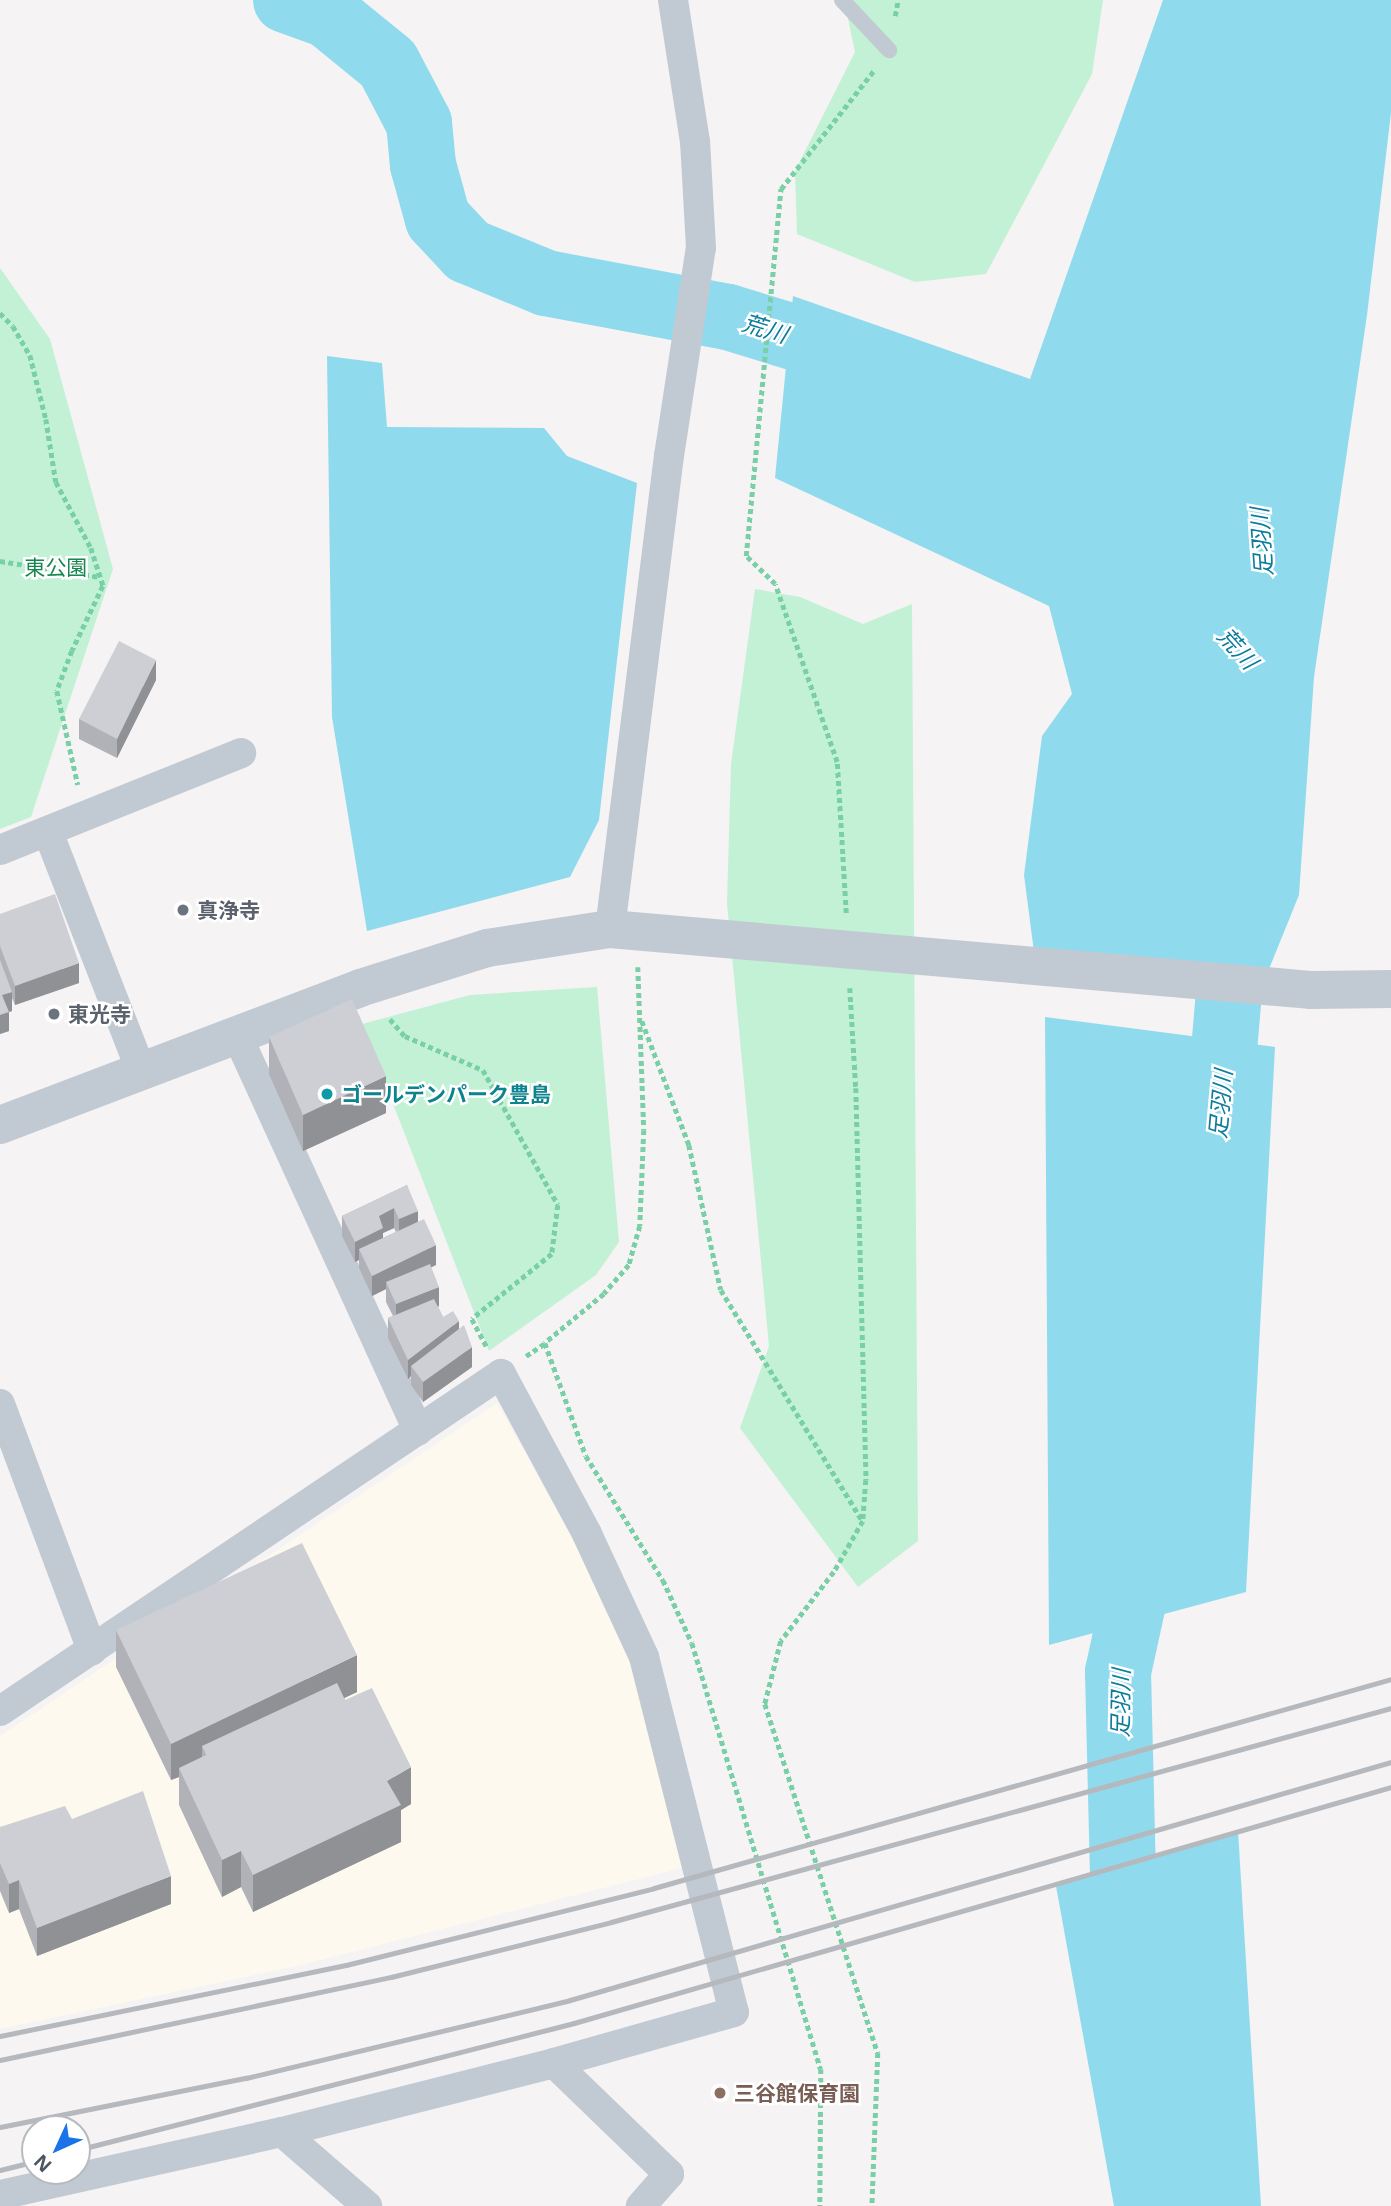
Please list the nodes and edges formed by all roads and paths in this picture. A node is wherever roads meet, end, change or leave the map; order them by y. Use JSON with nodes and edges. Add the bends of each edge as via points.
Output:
{"nodes":[{"id":1,"x":673,"y":0,"type":"edge"},
{"id":2,"x":842,"y":0,"type":"edge"},
{"id":3,"x":898,"y":0,"type":"edge"},
{"id":4,"x":889,"y":50,"type":"junction"},
{"id":5,"x":0,"y":313,"type":"edge"},
{"id":6,"x":0,"y":561,"type":"edge"},
{"id":7,"x":100,"y":577,"type":"junction"},
{"id":8,"x":240,"y":753,"type":"dead end"},
{"id":9,"x":85,"y":817,"type":"junction"},
{"id":10,"x":48,"y":832,"type":"junction"},
{"id":11,"x":0,"y":850,"type":"edge"},
{"id":12,"x":847,"y":925,"type":"dead end"},
{"id":13,"x":610,"y":929,"type":"junction"},
{"id":14,"x":638,"y":958,"type":"dead end"},
{"id":15,"x":850,"y":979,"type":"dead end"},
{"id":16,"x":360,"y":988,"type":"junction"},
{"id":17,"x":1391,"y":989,"type":"edge"},
{"id":18,"x":640,"y":1015,"type":"junction"},
{"id":19,"x":237,"y":1035,"type":"junction"},
{"id":20,"x":141,"y":1071,"type":"junction"},
{"id":21,"x":0,"y":1125,"type":"edge"},
{"id":22,"x":501,"y":1374,"type":"junction"},
{"id":23,"x":0,"y":1404,"type":"edge"},
{"id":24,"x":418,"y":1431,"type":"junction"},
{"id":25,"x":863,"y":1521,"type":"junction"},
{"id":26,"x":92,"y":1650,"type":"junction"},
{"id":27,"x":0,"y":1712,"type":"edge"},
{"id":28,"x":554,"y":2063,"type":"junction"},
{"id":29,"x":282,"y":2132,"type":"junction"},
{"id":30,"x":0,"y":2195,"type":"edge"},
{"id":31,"x":33,"y":2197,"type":"edge"},
{"id":32,"x":367,"y":2206,"type":"edge"},
{"id":33,"x":641,"y":2206,"type":"edge"},
{"id":34,"x":820,"y":2206,"type":"edge"},
{"id":35,"x":872,"y":2206,"type":"edge"}],
"edges":[{"from":1,"to":13,"type":"street","via":[[695,142],[701,248],[669,456]]},
{"from":2,"to":4,"type":"lane"},
{"from":3,"to":4,"type":"path"},
{"from":4,"to":12,"type":"path","via":[[781,189],[746,556],[775,584],[837,762]]},
{"from":5,"to":7,"type":"path","via":[[30,355],[56,482],[91,548]]},
{"from":6,"to":7,"type":"path"},
{"from":7,"to":9,"type":"path","via":[[103,586],[57,691]]},
{"from":8,"to":9,"type":"street"},
{"from":9,"to":10,"type":"street"},
{"from":10,"to":11,"type":"street"},
{"from":10,"to":20,"type":"street"},
{"from":13,"to":16,"type":"street","via":[[487,948]]},
{"from":13,"to":17,"type":"street","via":[[1312,990]]},
{"from":14,"to":18,"type":"path"},
{"from":15,"to":25,"type":"path","via":[[866,1480]]},
{"from":16,"to":19,"type":"street"},
{"from":16,"to":22,"type":"path","via":[[405,1035],[483,1070],[558,1205],[552,1254],[472,1319]]},
{"from":18,"to":25,"type":"path","via":[[689,1144],[721,1290]]},
{"from":18,"to":34,"type":"path","via":[[644,1130],[640,1226],[629,1265],[604,1294],[545,1343],[586,1455],[663,1580],[692,1643],[821,2069]]},
{"from":19,"to":20,"type":"street"},
{"from":19,"to":24,"type":"street"},
{"from":20,"to":21,"type":"street"},
{"from":22,"to":24,"type":"street"},
{"from":22,"to":28,"type":"street","via":[[587,1534],[644,1657],[734,2012]]},
{"from":23,"to":26,"type":"street"},
{"from":24,"to":26,"type":"street"},
{"from":25,"to":35,"type":"path","via":[[834,1572],[781,1641],[765,1704],[878,2053]]},
{"from":26,"to":27,"type":"street"},
{"from":28,"to":29,"type":"street"},
{"from":28,"to":33,"type":"street","via":[[669,2175]]},
{"from":29,"to":31,"type":"street"},
{"from":29,"to":32,"type":"street"},
{"from":30,"to":31,"type":"street"}]}
